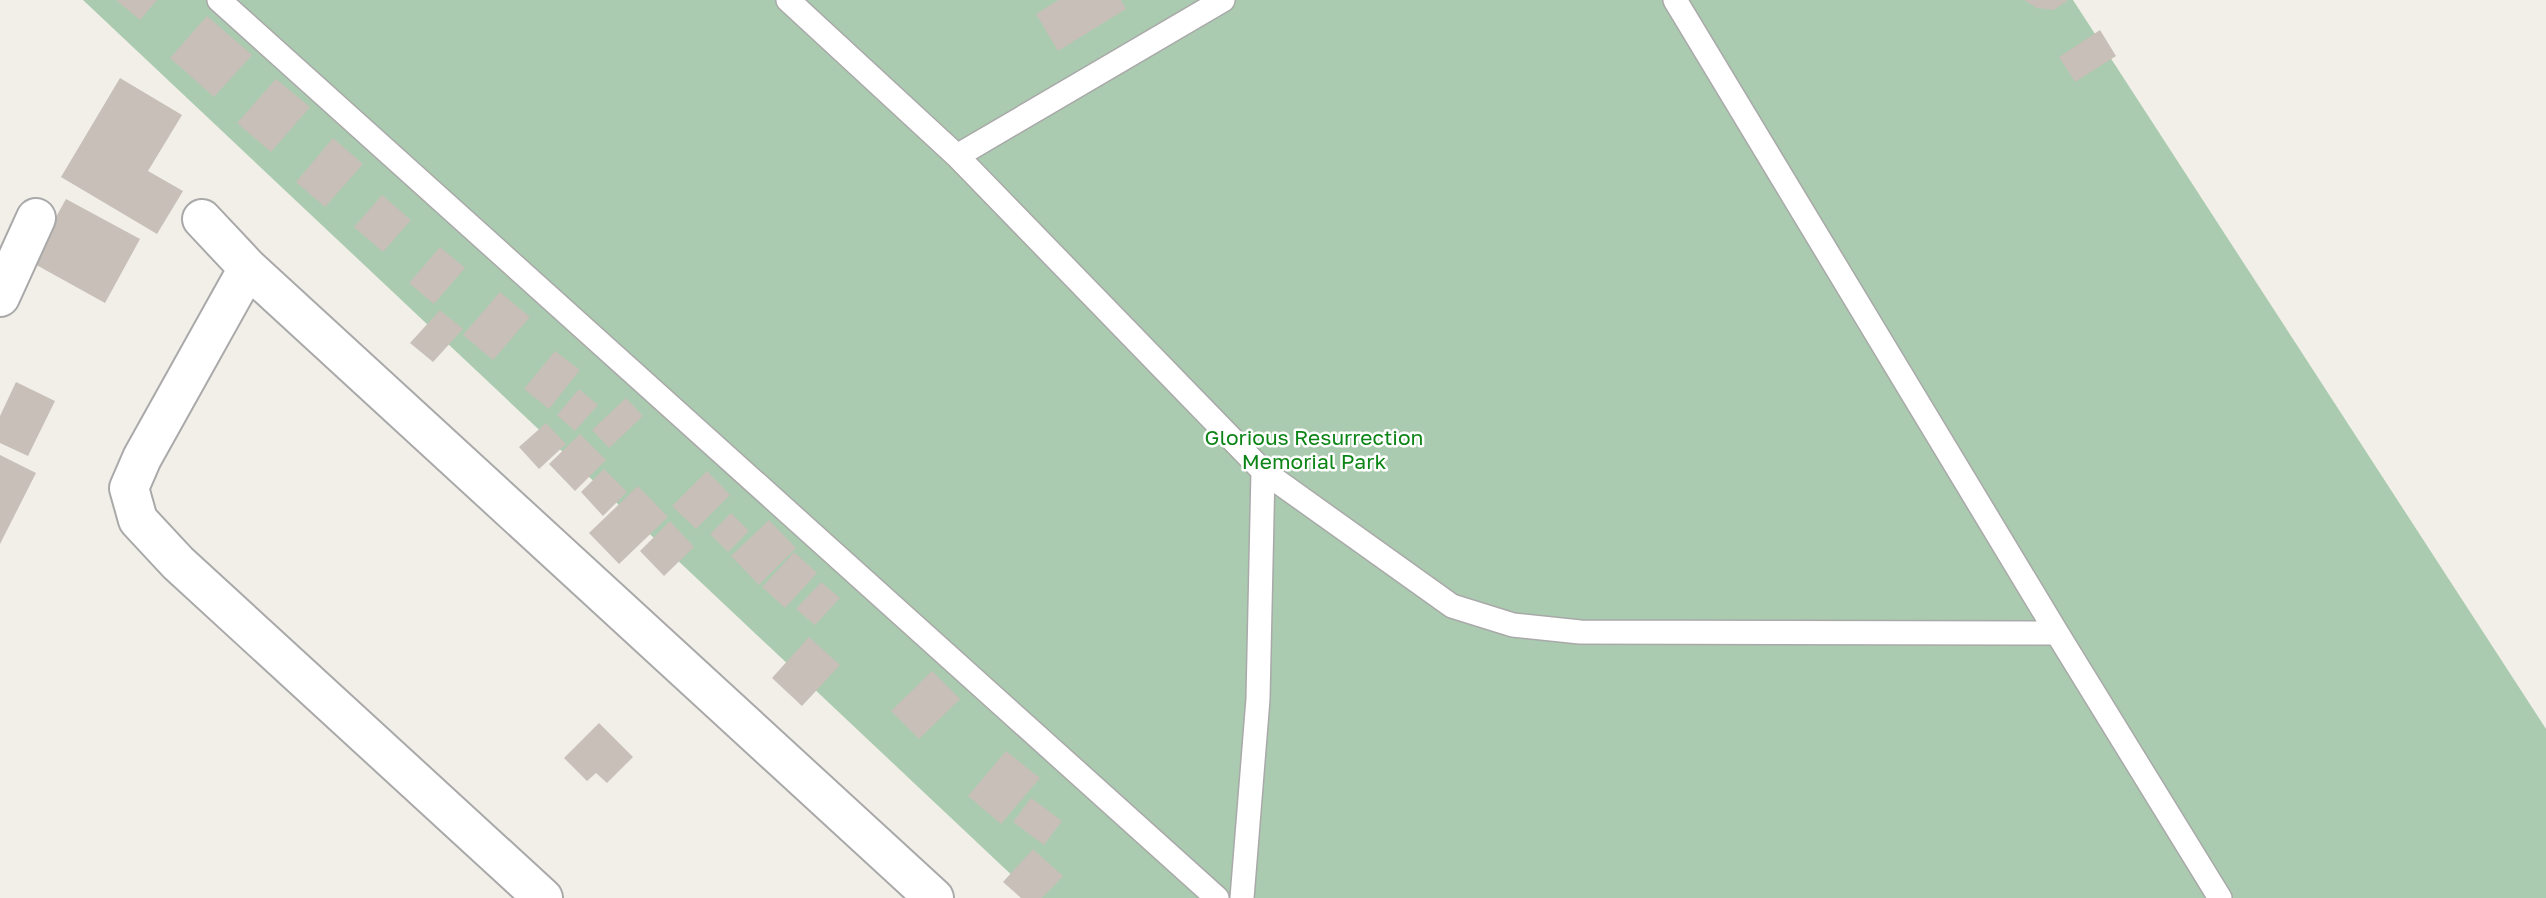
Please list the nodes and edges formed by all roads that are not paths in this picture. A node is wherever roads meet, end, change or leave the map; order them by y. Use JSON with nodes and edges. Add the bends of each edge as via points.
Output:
{"nodes":[{"id":1,"x":219,"y":0,"type":"edge"},
{"id":2,"x":788,"y":0,"type":"edge"},
{"id":3,"x":1223,"y":0,"type":"edge"},
{"id":4,"x":1675,"y":0,"type":"edge"},
{"id":5,"x":957,"y":156,"type":"junction"},
{"id":6,"x":36,"y":218,"type":"dead end"},
{"id":7,"x":202,"y":219,"type":"dead end"},
{"id":8,"x":248,"y":268,"type":"junction"},
{"id":9,"x":0,"y":297,"type":"edge"},
{"id":10,"x":1263,"y":471,"type":"junction"},
{"id":11,"x":2057,"y":633,"type":"junction"},
{"id":12,"x":542,"y":898,"type":"edge"},
{"id":13,"x":934,"y":898,"type":"edge"},
{"id":14,"x":1217,"y":898,"type":"edge"},
{"id":15,"x":1242,"y":898,"type":"edge"},
{"id":16,"x":2220,"y":898,"type":"edge"}],
"edges":[{"from":1,"to":14,"type":"lane"},
{"from":2,"to":5,"type":"lane"},
{"from":3,"to":5,"type":"lane"},
{"from":4,"to":11,"type":"lane"},
{"from":5,"to":10,"type":"lane"},
{"from":6,"to":9,"type":"street"},
{"from":7,"to":8,"type":"street"},
{"from":8,"to":12,"type":"street","via":[[142,458],[129,488],[138,520],[188,572]]},
{"from":8,"to":13,"type":"street"},
{"from":10,"to":11,"type":"lane","via":[[1452,606],[1513,625],[1580,632]]},
{"from":10,"to":15,"type":"lane","via":[[1258,699]]},
{"from":11,"to":16,"type":"lane"}]}
